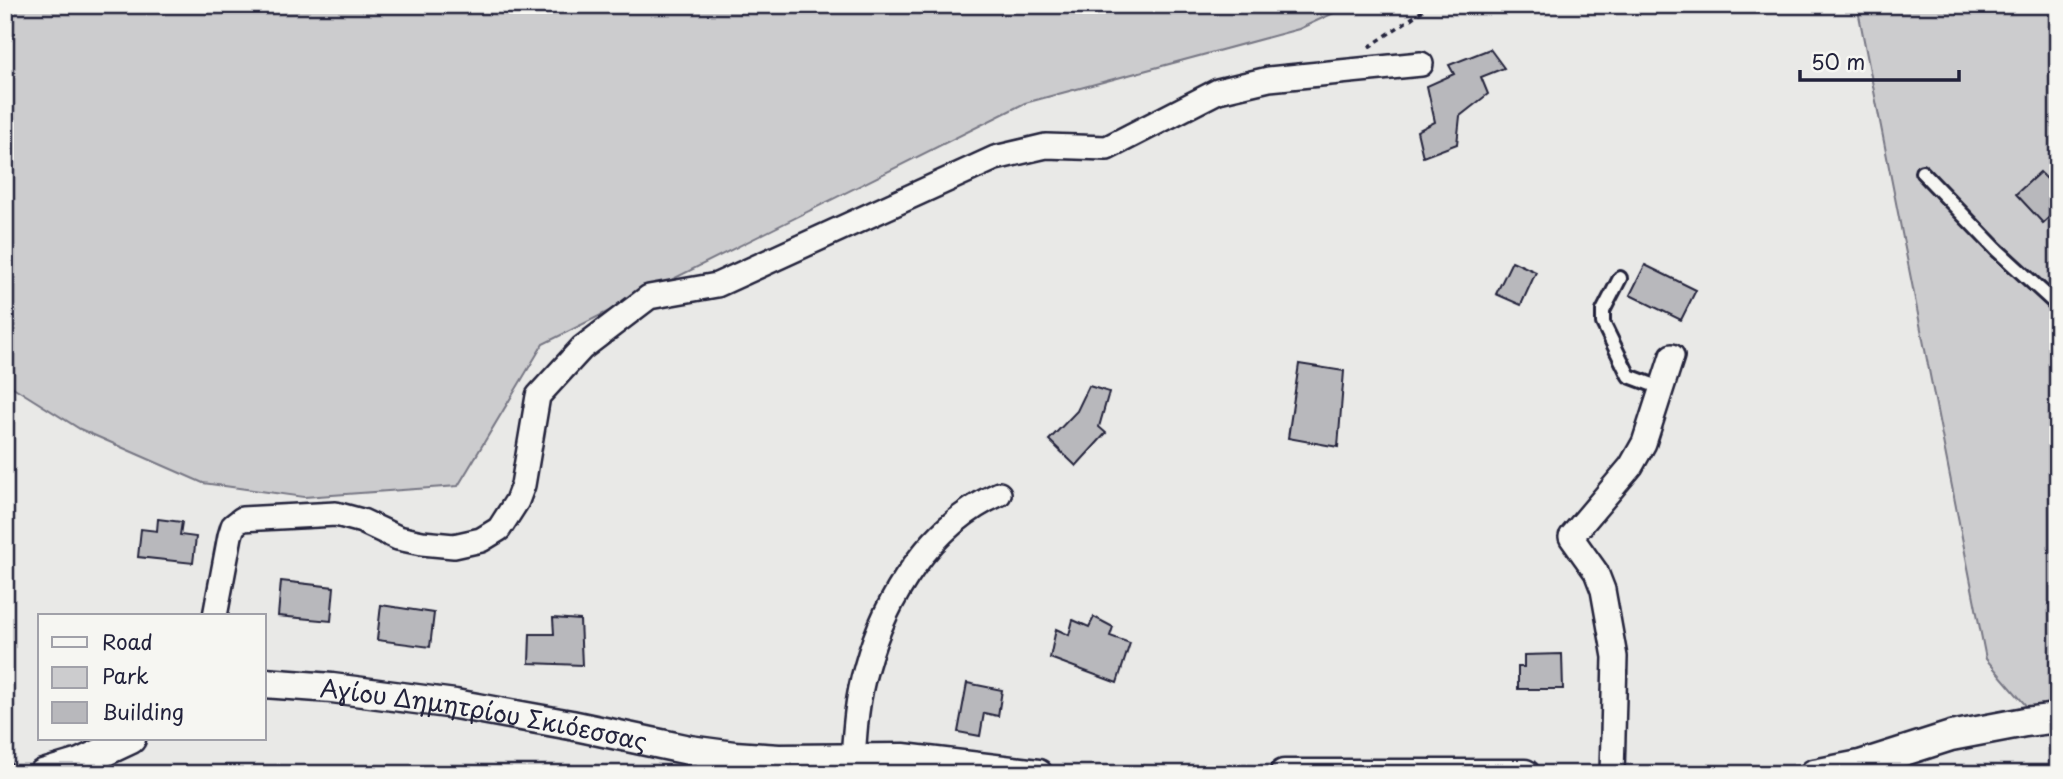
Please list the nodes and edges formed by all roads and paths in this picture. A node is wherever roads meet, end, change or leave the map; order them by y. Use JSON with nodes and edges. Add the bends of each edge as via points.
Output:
{"nodes":[{"id":1,"x":1431,"y":5,"type":"edge"},
{"id":2,"x":1365,"y":49,"type":"dead end"},
{"id":3,"x":1420,"y":64,"type":"dead end"},
{"id":4,"x":1922,"y":172,"type":"dead end"},
{"id":5,"x":1620,"y":278,"type":"dead end"},
{"id":6,"x":2058,"y":306,"type":"edge"},
{"id":7,"x":1672,"y":355,"type":"dead end"},
{"id":8,"x":1661,"y":388,"type":"junction"},
{"id":9,"x":999,"y":494,"type":"dead end"},
{"id":10,"x":215,"y":614,"type":"edge"},
{"id":11,"x":266,"y":683,"type":"edge"},
{"id":12,"x":2058,"y":718,"type":"edge"},
{"id":13,"x":129,"y":740,"type":"edge"},
{"id":14,"x":853,"y":759,"type":"junction"},
{"id":15,"x":5,"y":768,"type":"edge"},
{"id":16,"x":1513,"y":773,"type":"edge"},
{"id":17,"x":7,"y":774,"type":"edge"},
{"id":18,"x":43,"y":774,"type":"edge"},
{"id":19,"x":1038,"y":774,"type":"edge"},
{"id":20,"x":1284,"y":774,"type":"edge"},
{"id":21,"x":1525,"y":774,"type":"edge"},
{"id":22,"x":1612,"y":774,"type":"edge"},
{"id":23,"x":1814,"y":774,"type":"edge"}],
"edges":[{"from":1,"to":2,"type":"path"},
{"from":3,"to":10,"type":"street","via":[[1269,79],[1218,92],[1107,148],[1046,146],[995,158],[717,285],[649,297],[582,348],[538,396],[521,493],[499,529],[481,540],[440,545],[398,538],[362,520],[336,514],[242,519],[230,536]]},
{"from":4,"to":6,"type":"lane"},
{"from":5,"to":8,"type":"lane","via":[[1603,311],[1603,323],[1629,376]]},
{"from":7,"to":8,"type":"street"},
{"from":8,"to":22,"type":"street","via":[[1644,443],[1631,466],[1571,537],[1603,590],[1615,657]]},
{"from":9,"to":14,"type":"street","via":[[952,523],[904,583],[866,668],[855,719]]},
{"from":11,"to":14,"type":"street","name":"Αγίου Δημητρίου Σκιόεσσας","via":[[455,704],[734,756]]},
{"from":12,"to":23,"type":"street","via":[[1951,736],[1871,762]]},
{"from":13,"to":18,"type":"street"},
{"from":14,"to":19,"type":"street","name":"Αγίου Δημητρίου Σκιόεσσας","via":[[923,759]]},
{"from":15,"to":17,"type":"lane"},
{"from":16,"to":20,"type":"street"},
{"from":16,"to":21,"type":"street"}]}
